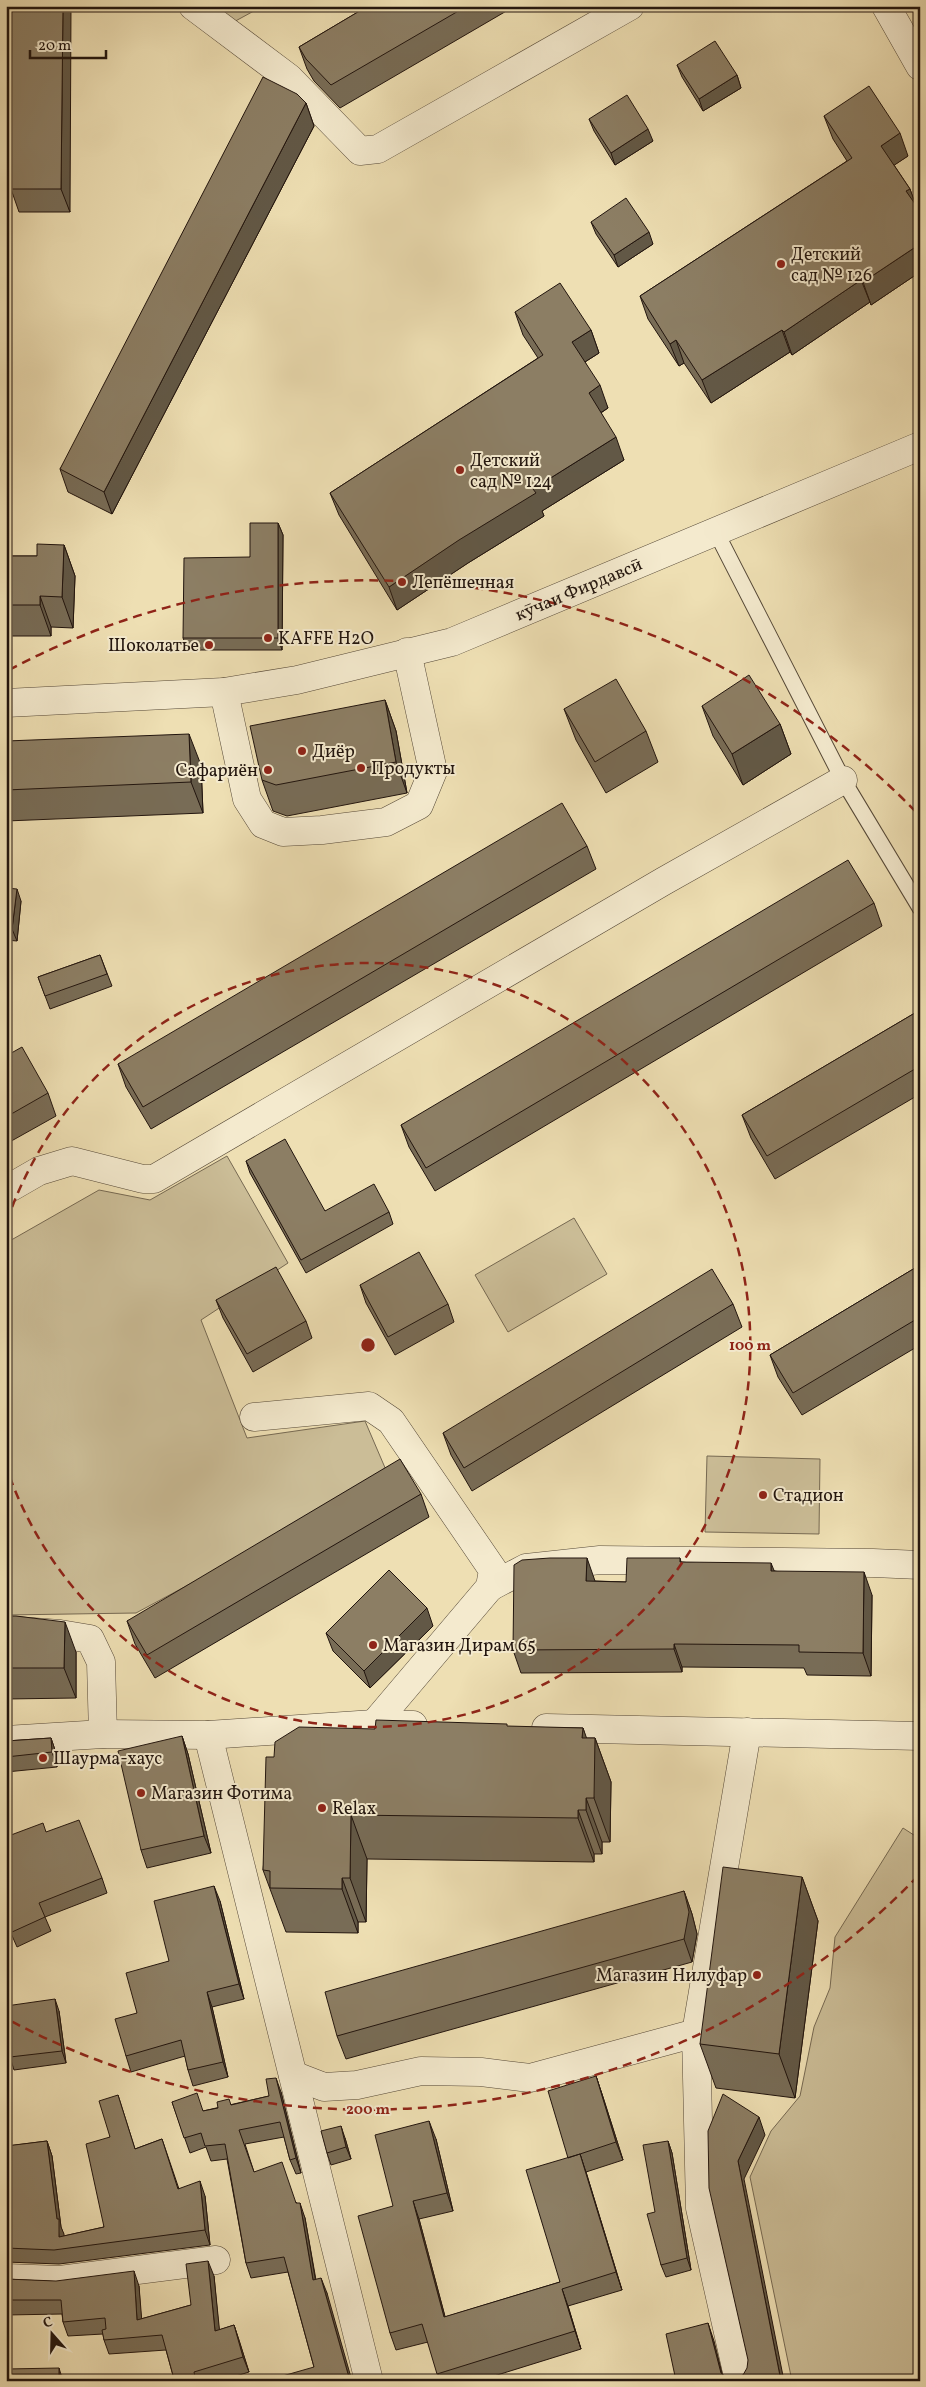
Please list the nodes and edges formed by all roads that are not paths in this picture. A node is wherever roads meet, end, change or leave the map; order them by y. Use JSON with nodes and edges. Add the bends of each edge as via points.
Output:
{"nodes":[{"id":1,"x":193,"y":6,"type":"edge"},
{"id":2,"x":630,"y":6,"type":"edge"},
{"id":3,"x":886,"y":6,"type":"edge"},
{"id":4,"x":920,"y":66,"type":"edge"},
{"id":5,"x":920,"y":446,"type":"edge"},
{"id":6,"x":716,"y":532,"type":"junction"},
{"id":7,"x":407,"y":652,"type":"junction"},
{"id":8,"x":224,"y":692,"type":"junction"},
{"id":9,"x":6,"y":703,"type":"edge"},
{"id":10,"x":843,"y":780,"type":"junction"},
{"id":11,"x":920,"y":908,"type":"edge"},
{"id":12,"x":6,"y":1190,"type":"edge"},
{"id":13,"x":254,"y":1416,"type":"dead end"},
{"id":14,"x":920,"y":1566,"type":"edge"},
{"id":15,"x":490,"y":1587,"type":"junction"},
{"id":16,"x":6,"y":1630,"type":"edge"},
{"id":17,"x":374,"y":1724,"type":"junction"},
{"id":18,"x":443,"y":1725,"type":"edge"},
{"id":19,"x":521,"y":1727,"type":"edge"},
{"id":20,"x":747,"y":1732,"type":"junction"},
{"id":21,"x":103,"y":1734,"type":"junction"},
{"id":22,"x":208,"y":1735,"type":"junction"},
{"id":23,"x":920,"y":1736,"type":"edge"},
{"id":24,"x":6,"y":1740,"type":"edge"},
{"id":25,"x":696,"y":2033,"type":"junction"},
{"id":26,"x":293,"y":2075,"type":"junction"},
{"id":27,"x":216,"y":2260,"type":"dead end"},
{"id":28,"x":6,"y":2278,"type":"edge"},
{"id":29,"x":369,"y":2381,"type":"edge"},
{"id":30,"x":739,"y":2381,"type":"edge"}],
"edges":[{"from":1,"to":2,"type":"street","via":[[289,78],[360,151],[378,149]]},
{"from":3,"to":4,"type":"street"},
{"from":5,"to":6,"type":"street","name":"кӯчаи Фирдавсӣ"},
{"from":6,"to":7,"type":"street","name":"кӯчаи Фирдавсӣ","via":[[452,642]]},
{"from":6,"to":10,"type":"lane"},
{"from":7,"to":8,"type":"street","name":"кӯчаи Фирдавсӣ","via":[[297,680]]},
{"from":7,"to":8,"type":"street","via":[[433,771],[419,805],[386,822],[283,832],[263,824],[247,799]]},
{"from":8,"to":9,"type":"street","name":"кӯчаи Фирдавсӣ"},
{"from":10,"to":11,"type":"lane"},
{"from":10,"to":12,"type":"street","via":[[664,880],[154,1180],[72,1161],[39,1171]]},
{"from":13,"to":15,"type":"street","via":[[369,1406],[391,1421],[493,1570]]},
{"from":14,"to":15,"type":"street","via":[[600,1560],[526,1568]]},
{"from":15,"to":17,"type":"street"},
{"from":16,"to":21,"type":"street","via":[[90,1639],[101,1662]]},
{"from":17,"to":18,"type":"street"},
{"from":17,"to":22,"type":"street"},
{"from":19,"to":20,"type":"street"},
{"from":20,"to":23,"type":"street"},
{"from":20,"to":25,"type":"street"},
{"from":21,"to":22,"type":"street"},
{"from":21,"to":24,"type":"street"},
{"from":22,"to":26,"type":"street"},
{"from":25,"to":26,"type":"street","via":[[530,2078],[481,2072],[420,2071],[357,2085],[324,2087]]},
{"from":25,"to":30,"type":"street","via":[[700,2208]]},
{"from":26,"to":29,"type":"street"},
{"from":27,"to":28,"type":"street","via":[[60,2280]]}]}
